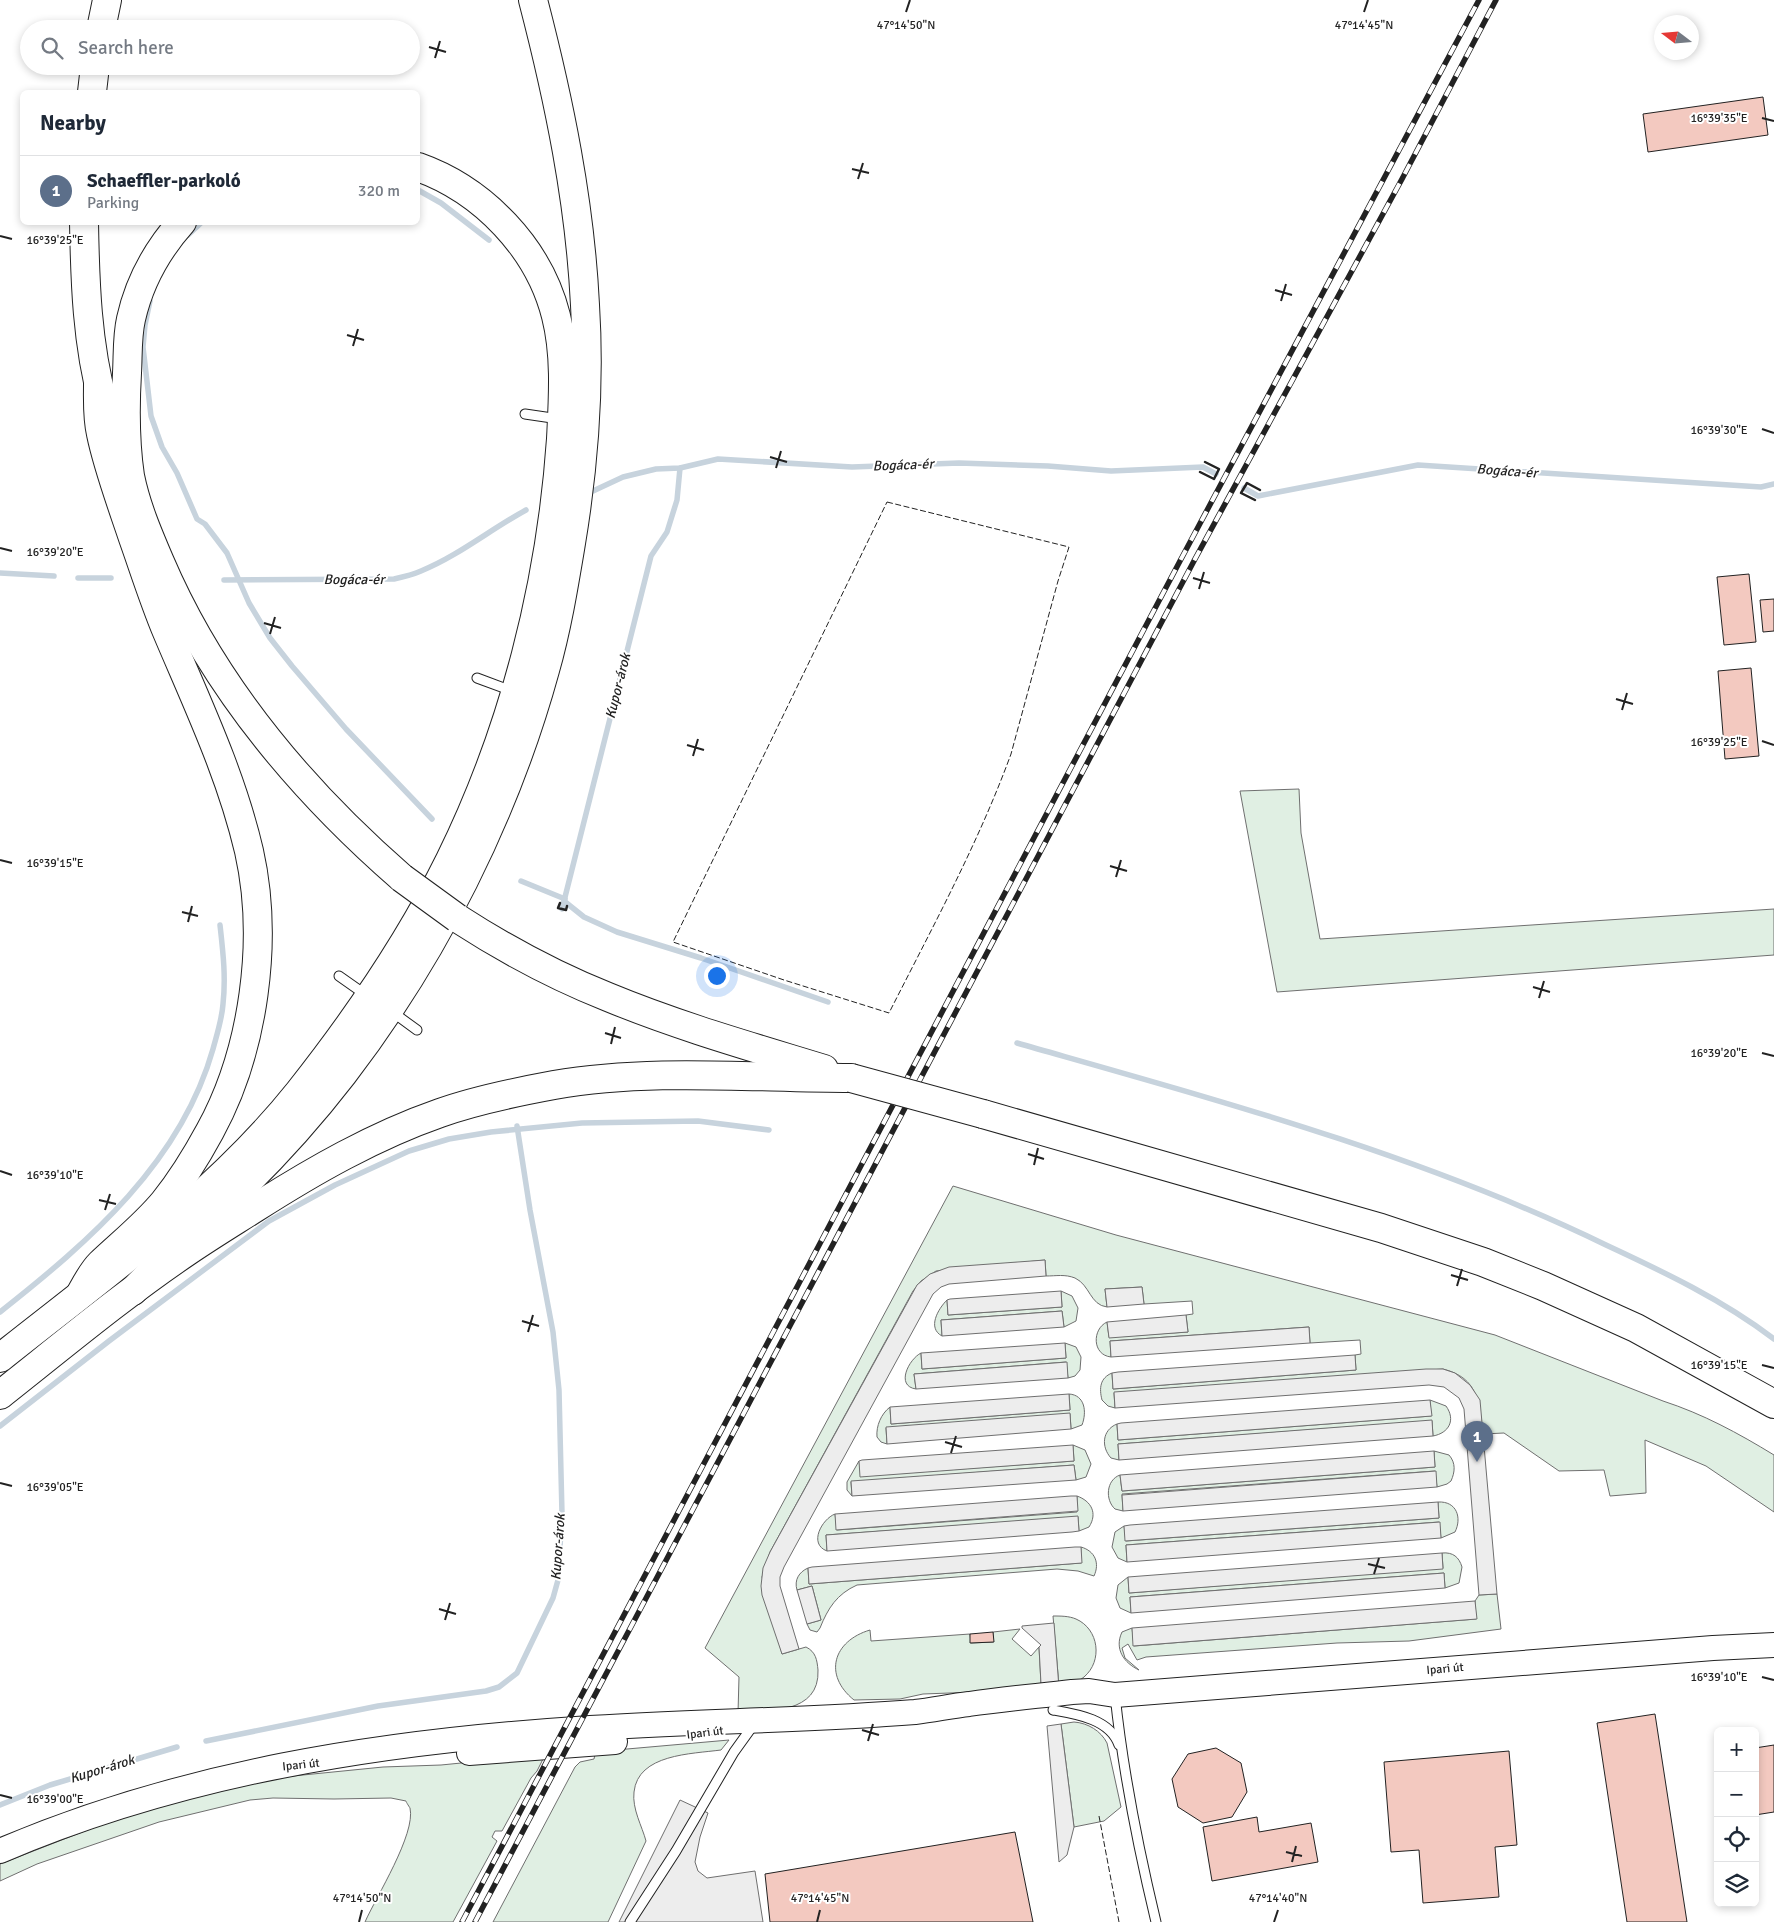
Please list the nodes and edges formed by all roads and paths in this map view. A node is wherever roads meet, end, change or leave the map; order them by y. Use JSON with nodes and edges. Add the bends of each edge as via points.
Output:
{"nodes":[{"id":1,"x":107,"y":0,"type":"edge"},
{"id":2,"x":533,"y":0,"type":"edge"},
{"id":3,"x":103,"y":20,"type":"edge"},
{"id":4,"x":94,"y":75,"type":"edge"},
{"id":5,"x":92,"y":90,"type":"edge"},
{"id":6,"x":420,"y":168,"type":"edge"},
{"id":7,"x":84,"y":225,"type":"edge"},
{"id":8,"x":180,"y":225,"type":"edge"},
{"id":9,"x":98,"y":384,"type":"junction"},
{"id":10,"x":525,"y":414,"type":"dead end"},
{"id":11,"x":562,"y":419,"type":"junction"},
{"id":12,"x":141,"y":518,"type":"junction"},
{"id":13,"x":477,"y":678,"type":"dead end"},
{"id":14,"x":514,"y":692,"type":"junction"},
{"id":15,"x":339,"y":976,"type":"dead end"},
{"id":16,"x":378,"y":1003,"type":"junction"},
{"id":17,"x":417,"y":1030,"type":"dead end"},
{"id":18,"x":815,"y":1073,"type":"junction"},
{"id":19,"x":132,"y":1291,"type":"junction"},
{"id":20,"x":80,"y":1293,"type":"junction"},
{"id":21,"x":0,"y":1358,"type":"edge"},
{"id":22,"x":0,"y":1394,"type":"edge"},
{"id":23,"x":1774,"y":1404,"type":"edge"},
{"id":24,"x":1774,"y":1645,"type":"edge"},
{"id":25,"x":1116,"y":1695,"type":"junction"},
{"id":26,"x":1052,"y":1710,"type":"junction"},
{"id":27,"x":919,"y":1711,"type":"junction"},
{"id":28,"x":830,"y":1717,"type":"junction"},
{"id":29,"x":752,"y":1727,"type":"junction"},
{"id":30,"x":1122,"y":1755,"type":"junction"},
{"id":31,"x":272,"y":1768,"type":"junction"},
{"id":32,"x":0,"y":1851,"type":"edge"},
{"id":33,"x":630,"y":1922,"type":"edge"},
{"id":34,"x":1156,"y":1922,"type":"edge"}],
"edges":[{"from":1,"to":3,"type":"main road"},
{"from":2,"to":16,"type":"main road","via":[[567,154],[586,308],[583,445],[577,504],[546,668],[512,771],[489,827],[438,931]]},
{"from":4,"to":5,"type":"main road"},
{"from":6,"to":11,"type":"main road","via":[[450,181],[488,208],[523,246],[535,265],[547,290],[560,336]]},
{"from":7,"to":9,"type":"main road","via":[[90,327]]},
{"from":8,"to":12,"type":"main road","via":[[157,254],[141,284],[130,321],[126,427],[130,476]]},
{"from":9,"to":12,"type":"main road","via":[[118,461]]},
{"from":9,"to":20,"type":"main road","via":[[100,433],[120,502],[154,599],[230,784],[249,852],[257,921],[257,958],[241,1051],[210,1132],[163,1204],[98,1266]]},
{"from":10,"to":11,"type":"lane"},
{"from":11,"to":14,"type":"main road","via":[[546,568]]},
{"from":12,"to":18,"type":"main road","bridge":true,"via":[[171,589],[195,633],[252,720],[314,794],[402,878],[505,948],[563,978]]},
{"from":13,"to":14,"type":"lane"},
{"from":14,"to":16,"type":"main road","via":[[480,791],[449,862],[401,948]]},
{"from":15,"to":16,"type":"lane"},
{"from":16,"to":17,"type":"lane"},
{"from":16,"to":19,"type":"main road","via":[[374,1032],[282,1146]]},
{"from":16,"to":20,"type":"main road","via":[[345,1031],[282,1113],[234,1163],[145,1242]]},
{"from":18,"to":19,"type":"main road","via":[[603,1079],[520,1092],[440,1113],[393,1132],[298,1181]]},
{"from":18,"to":23,"type":"main road","bridge":true,"via":[[851,1078],[983,1114],[1334,1214],[1483,1262],[1636,1328]]},
{"from":19,"to":22,"type":"main road"},
{"from":20,"to":21,"type":"main road"},
{"from":24,"to":25,"type":"street","name":"Ipari út"},
{"from":25,"to":26,"type":"street","name":"Ipari út","via":[[1091,1705]]},
{"from":25,"to":27,"type":"street","name":"Ipari út","via":[[1072,1692]]},
{"from":25,"to":30,"type":"lane"},
{"from":26,"to":27,"type":"street","name":"Ipari út","via":[[974,1714]]},
{"from":26,"to":30,"type":"lane","via":[[1104,1726],[1117,1741]]},
{"from":27,"to":28,"type":"street","name":"Ipari út"},
{"from":28,"to":29,"type":"street","name":"Ipari út"},
{"from":28,"to":31,"type":"street","name":"Ipari út","via":[[526,1732],[382,1749]]},
{"from":29,"to":31,"type":"street","name":"Ipari út","via":[[639,1740]]},
{"from":29,"to":33,"type":"lane"},
{"from":30,"to":34,"type":"lane","via":[[1137,1843]]},
{"from":31,"to":32,"type":"street","via":[[200,1783],[120,1806],[53,1828]]}]}
